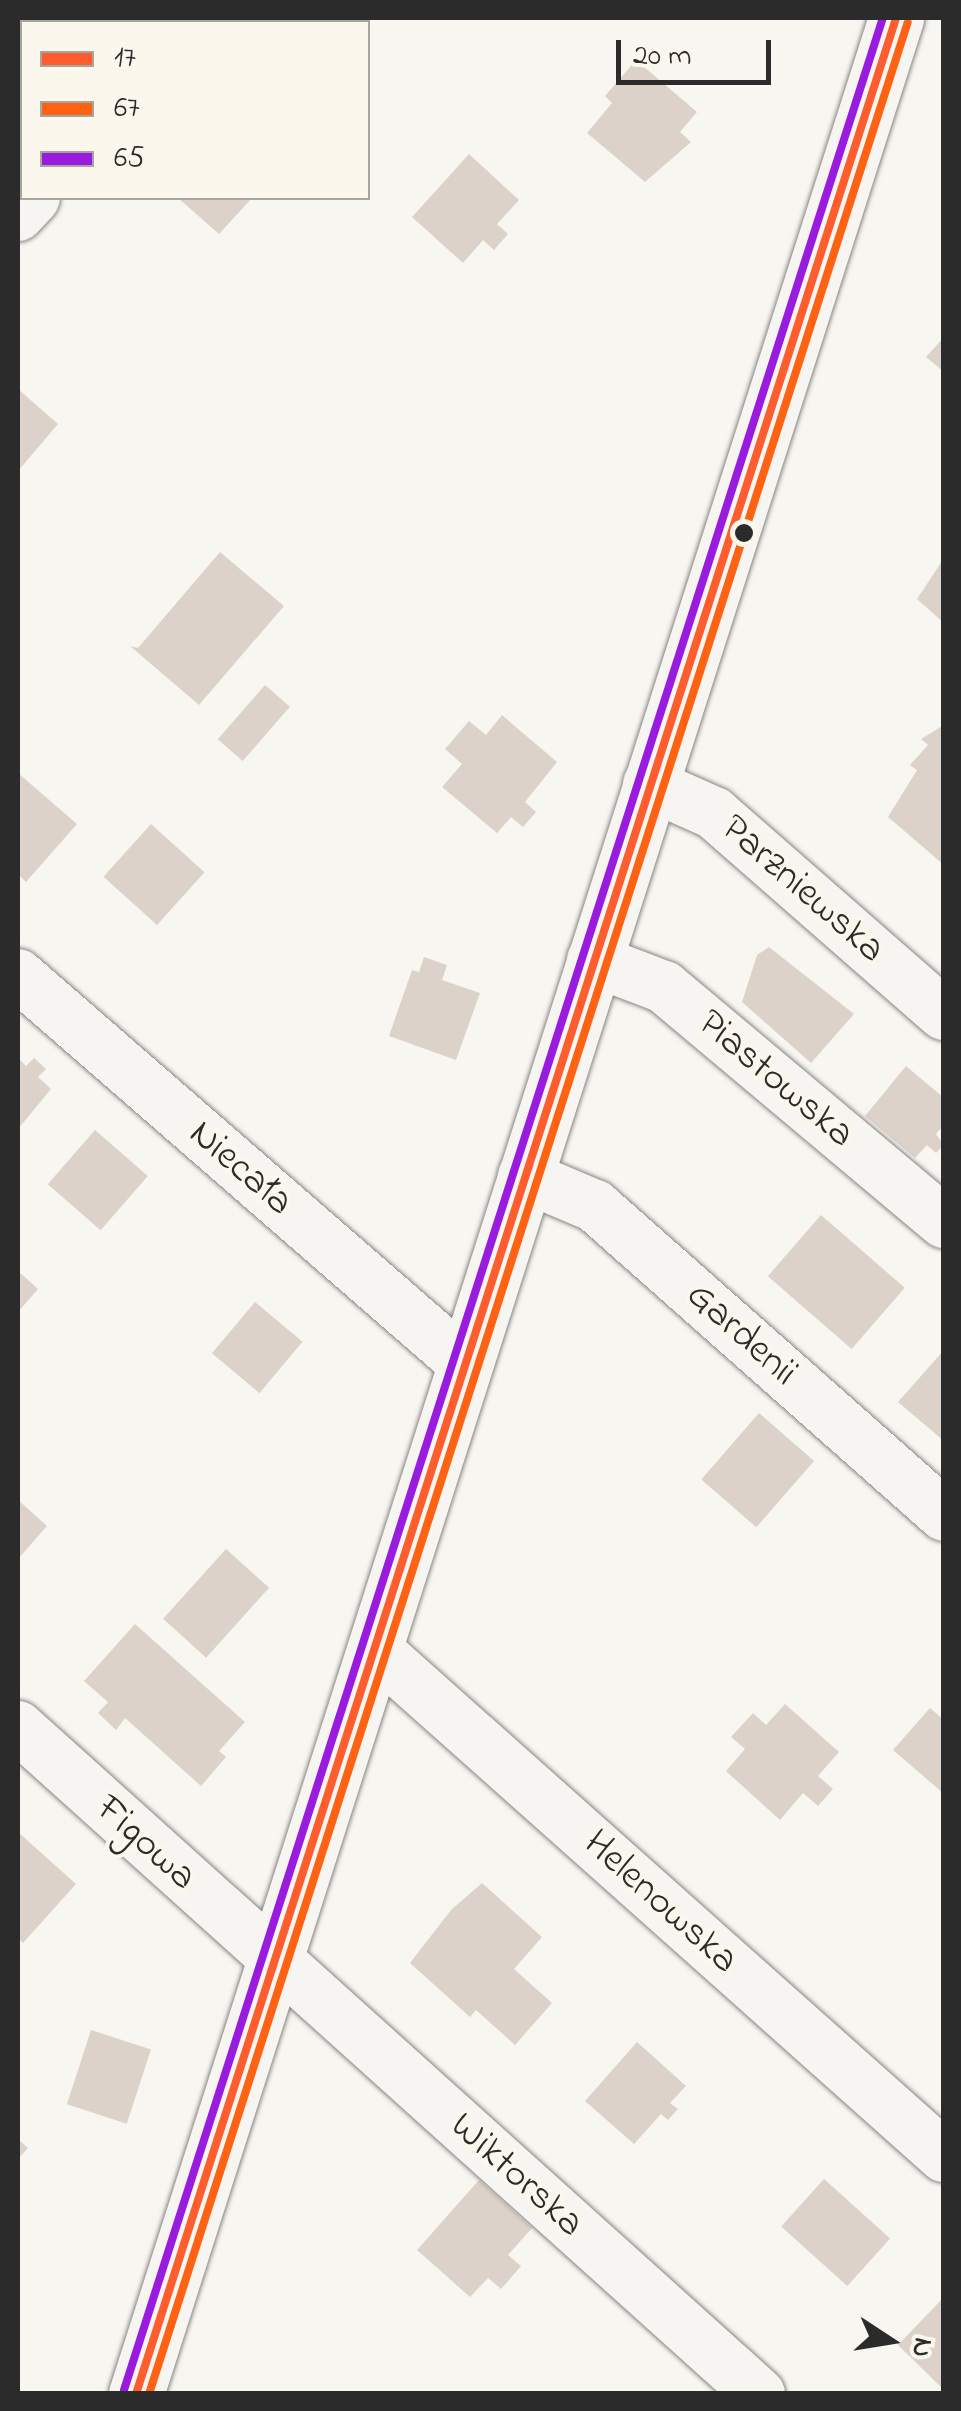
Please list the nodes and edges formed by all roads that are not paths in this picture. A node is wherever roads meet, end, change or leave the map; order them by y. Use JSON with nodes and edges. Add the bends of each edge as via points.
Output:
{"nodes":[{"id":1,"x":896,"y":18,"type":"edge"},
{"id":2,"x":650,"y":784,"type":"junction"},
{"id":3,"x":594,"y":960,"type":"junction"},
{"id":4,"x":18,"y":975,"type":"edge"},
{"id":5,"x":944,"y":1014,"type":"edge"},
{"id":6,"x":524,"y":1176,"type":"junction"},
{"id":7,"x":944,"y":1222,"type":"edge"},
{"id":8,"x":464,"y":1363,"type":"junction"},
{"id":9,"x":944,"y":1515,"type":"edge"},
{"id":10,"x":376,"y":1650,"type":"junction"},
{"id":11,"x":18,"y":1728,"type":"edge"},
{"id":12,"x":273,"y":1960,"type":"junction"},
{"id":13,"x":944,"y":2156,"type":"edge"},
{"id":14,"x":136,"y":2394,"type":"edge"},
{"id":15,"x":760,"y":2394,"type":"edge"}],
"edges":[{"from":1,"to":2,"type":"main road"},
{"from":2,"to":3,"type":"main road"},
{"from":2,"to":5,"type":"street","name":"Parzniewska","via":[[714,813]]},
{"from":3,"to":6,"type":"main road"},
{"from":3,"to":7,"type":"street","name":"Piastowska","via":[[664,986]]},
{"from":4,"to":8,"type":"street","name":"Niecała"},
{"from":6,"to":8,"type":"main road"},
{"from":6,"to":9,"type":"street","name":"Gardenii","via":[[595,1206]]},
{"from":8,"to":10,"type":"main road"},
{"from":10,"to":12,"type":"main road"},
{"from":10,"to":13,"type":"street","name":"Helenowska"},
{"from":11,"to":12,"type":"street","name":"Figowa"},
{"from":12,"to":14,"type":"main road"},
{"from":12,"to":15,"type":"street","name":"Wiktorska"}]}
